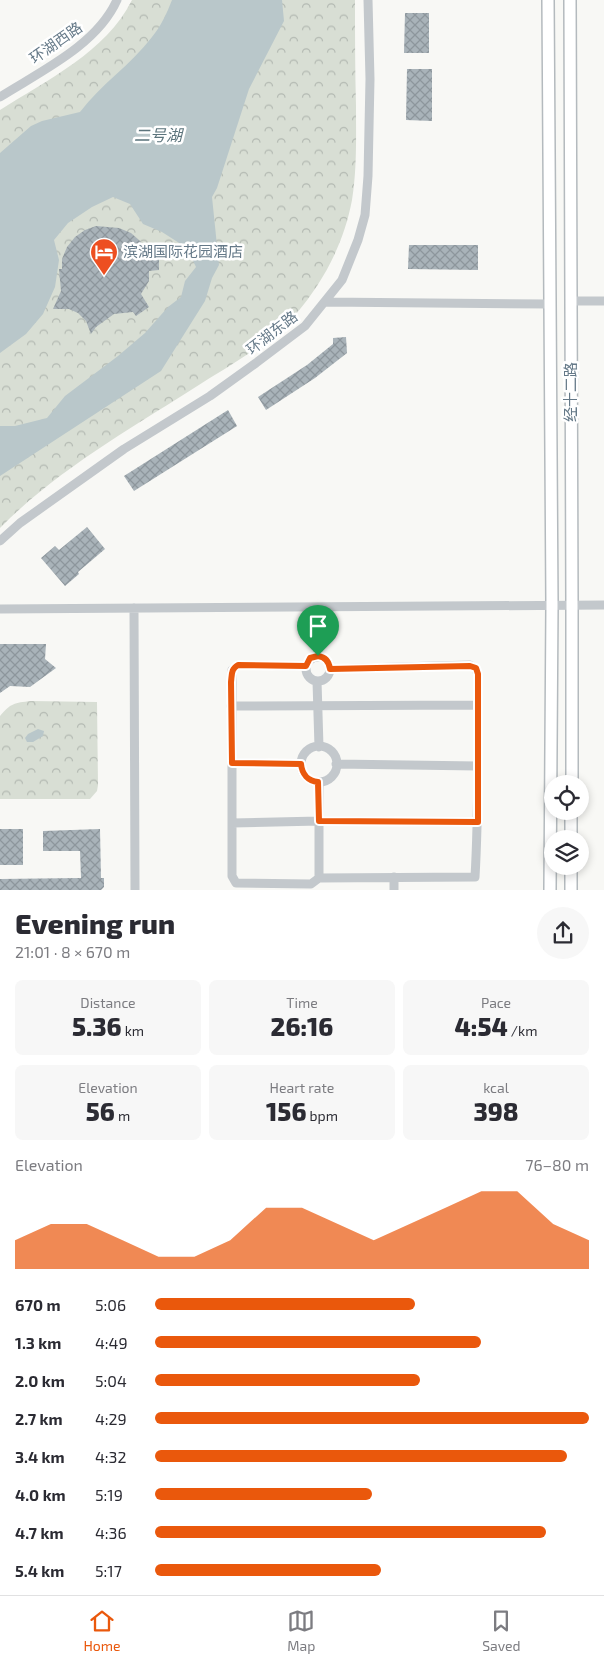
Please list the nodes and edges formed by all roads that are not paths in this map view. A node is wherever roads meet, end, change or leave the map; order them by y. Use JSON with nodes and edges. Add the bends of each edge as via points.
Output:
{"nodes":[{"id":1,"x":117,"y":0,"type":"edge"},
{"id":2,"x":368,"y":0,"type":"edge"},
{"id":3,"x":548,"y":0,"type":"edge"},
{"id":4,"x":570,"y":0,"type":"edge"},
{"id":5,"x":0,"y":97,"type":"edge"},
{"id":6,"x":571,"y":301,"type":"junction"},
{"id":7,"x":604,"y":301,"type":"edge"},
{"id":8,"x":325,"y":302,"type":"junction"},
{"id":9,"x":549,"y":304,"type":"junction"},
{"id":10,"x":0,"y":541,"type":"edge"},
{"id":11,"x":552,"y":605,"type":"junction"},
{"id":12,"x":572,"y":605,"type":"junction"},
{"id":13,"x":604,"y":605,"type":"edge"},
{"id":14,"x":317,"y":607,"type":"junction"},
{"id":15,"x":134,"y":608,"type":"junction"},
{"id":16,"x":0,"y":609,"type":"edge"},
{"id":17,"x":318,"y":656,"type":"junction"},
{"id":18,"x":306,"y":666,"type":"junction"},
{"id":19,"x":330,"y":669,"type":"junction"},
{"id":20,"x":317,"y":681,"type":"junction"},
{"id":21,"x":318,"y":705,"type":"junction"},
{"id":22,"x":478,"y":705,"type":"junction"},
{"id":23,"x":231,"y":706,"type":"junction"},
{"id":24,"x":318,"y":747,"type":"junction"},
{"id":25,"x":232,"y":763,"type":"junction"},
{"id":26,"x":301,"y":764,"type":"junction"},
{"id":27,"x":336,"y":764,"type":"junction"},
{"id":28,"x":478,"y":766,"type":"junction"},
{"id":29,"x":572,"y":775,"type":"edge"},
{"id":30,"x":318,"y":782,"type":"junction"},
{"id":31,"x":319,"y":821,"type":"junction"},
{"id":32,"x":478,"y":822,"type":"junction"},
{"id":33,"x":232,"y":823,"type":"junction"},
{"id":34,"x":571,"y":875,"type":"edge"},
{"id":35,"x":394,"y":877,"type":"junction"},
{"id":36,"x":319,"y":878,"type":"junction"},
{"id":37,"x":135,"y":890,"type":"edge"},
{"id":38,"x":394,"y":890,"type":"edge"},
{"id":39,"x":550,"y":890,"type":"edge"},
{"id":40,"x":571,"y":890,"type":"edge"}],
"edges":[{"from":1,"to":5,"type":"street","name":"环湖西路","via":[[112,13],[83,43]]},
{"from":2,"to":8,"type":"street","name":"环湖东路","via":[[365,216],[342,280]]},
{"from":3,"to":9,"type":"main road"},
{"from":4,"to":6,"type":"main road","name":"经十二路"},
{"from":6,"to":7,"type":"street"},
{"from":6,"to":12,"type":"main road","name":"经十二路"},
{"from":8,"to":9,"type":"street"},
{"from":8,"to":10,"type":"street","name":"环湖东路","via":[[306,326],[256,363],[117,454],[20,523]]},
{"from":9,"to":11,"type":"main road"},
{"from":11,"to":12,"type":"street"},
{"from":11,"to":14,"type":"street"},
{"from":11,"to":39,"type":"main road"},
{"from":12,"to":13,"type":"street"},
{"from":12,"to":29,"type":"main road","name":"经十二路"},
{"from":14,"to":15,"type":"street"},
{"from":14,"to":17,"type":"street"},
{"from":15,"to":16,"type":"street"},
{"from":15,"to":37,"type":"street"},
{"from":17,"to":18,"type":"street","via":[[310,658]]},
{"from":17,"to":19,"type":"street","via":[[325,658]]},
{"from":18,"to":20,"type":"street","via":[[307,676]]},
{"from":18,"to":23,"type":"street","via":[[238,665],[232,670]]},
{"from":19,"to":20,"type":"street","via":[[325,679]]},
{"from":19,"to":22,"type":"street","via":[[470,666],[476,668],[478,674]]},
{"from":20,"to":21,"type":"street"},
{"from":21,"to":22,"type":"street"},
{"from":21,"to":23,"type":"street"},
{"from":21,"to":24,"type":"street"},
{"from":22,"to":28,"type":"street"},
{"from":23,"to":25,"type":"street"},
{"from":24,"to":26,"type":"street","via":[[306,752]]},
{"from":24,"to":27,"type":"street","via":[[331,752]]},
{"from":25,"to":26,"type":"street"},
{"from":25,"to":33,"type":"street"},
{"from":26,"to":30,"type":"street","via":[[306,777]]},
{"from":27,"to":28,"type":"street"},
{"from":27,"to":30,"type":"street","via":[[331,777]]},
{"from":28,"to":32,"type":"street"},
{"from":30,"to":31,"type":"street"},
{"from":31,"to":32,"type":"street"},
{"from":31,"to":33,"type":"street"},
{"from":31,"to":36,"type":"street"},
{"from":32,"to":35,"type":"street","via":[[475,877]]},
{"from":33,"to":36,"type":"street","via":[[232,876],[236,883],[312,884]]},
{"from":34,"to":40,"type":"main road"},
{"from":35,"to":36,"type":"street"},
{"from":35,"to":38,"type":"street"}]}
